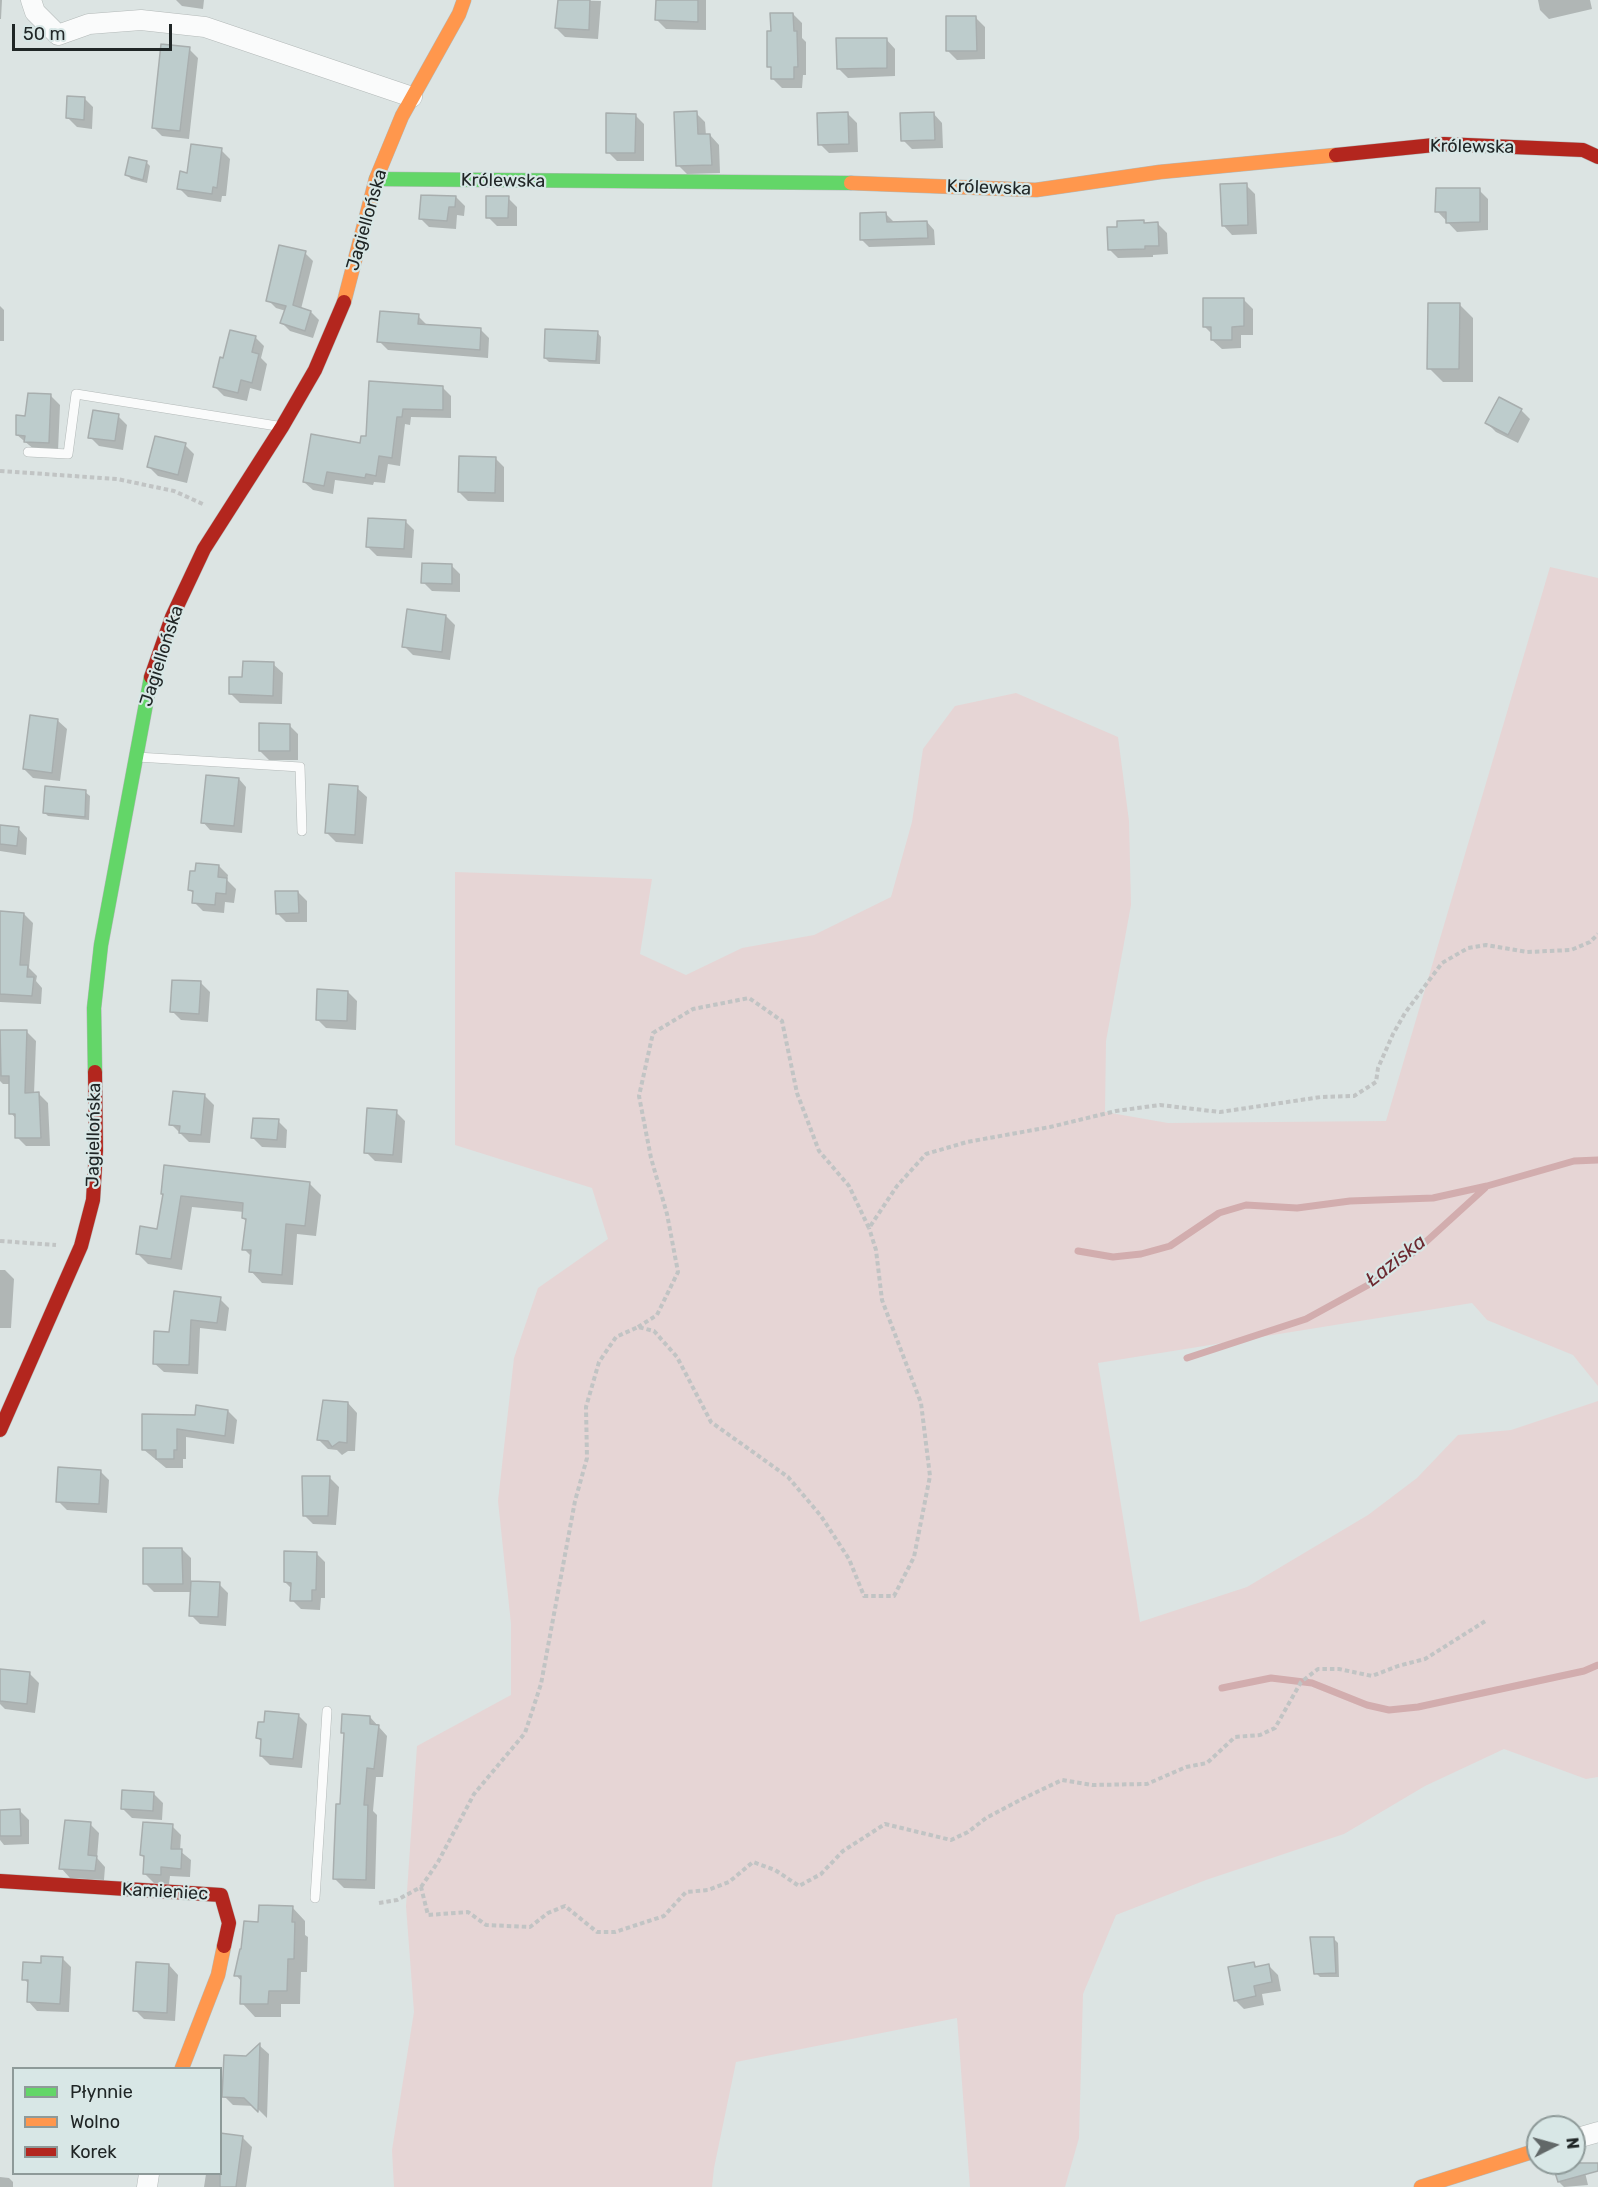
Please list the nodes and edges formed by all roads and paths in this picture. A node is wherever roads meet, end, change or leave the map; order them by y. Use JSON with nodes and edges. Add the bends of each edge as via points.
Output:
{"nodes":[{"id":1,"x":31,"y":0,"type":"edge"},
{"id":2,"x":464,"y":0,"type":"edge"},
{"id":3,"x":412,"y":97,"type":"junction"},
{"id":4,"x":1598,"y":157,"type":"edge"},
{"id":5,"x":376,"y":179,"type":"junction"},
{"id":6,"x":282,"y":427,"type":"junction"},
{"id":7,"x":28,"y":452,"type":"dead end"},
{"id":8,"x":0,"y":471,"type":"edge"},
{"id":9,"x":226,"y":514,"type":"junction"},
{"id":10,"x":135,"y":757,"type":"junction"},
{"id":11,"x":302,"y":831,"type":"dead end"},
{"id":12,"x":1598,"y":934,"type":"edge"},
{"id":13,"x":869,"y":1228,"type":"junction"},
{"id":14,"x":0,"y":1241,"type":"edge"},
{"id":15,"x":81,"y":1246,"type":"junction"},
{"id":16,"x":638,"y":1327,"type":"junction"},
{"id":17,"x":0,"y":1430,"type":"edge"},
{"id":18,"x":1487,"y":1620,"type":"dead end"},
{"id":19,"x":327,"y":1711,"type":"dead end"},
{"id":20,"x":0,"y":1881,"type":"edge"},
{"id":21,"x":421,"y":1887,"type":"junction"},
{"id":22,"x":315,"y":1898,"type":"dead end"},
{"id":23,"x":379,"y":1903,"type":"dead end"},
{"id":24,"x":182,"y":2067,"type":"edge"},
{"id":25,"x":1526,"y":2154,"type":"edge"},
{"id":26,"x":1421,"y":2187,"type":"edge"}],
"edges":[{"from":1,"to":3,"type":"street","via":[[35,12],[58,35],[89,24],[141,20],[205,27]]},
{"from":2,"to":3,"type":"street","name":"Jagiellońska"},
{"from":3,"to":5,"type":"street","name":"Jagiellońska"},
{"from":4,"to":5,"type":"street","name":"Królewska","via":[[1583,150],[1444,144],[1160,172],[1036,190],[812,181]]},
{"from":5,"to":6,"type":"street","name":"Jagiellońska","via":[[344,304],[315,370]]},
{"from":6,"to":7,"type":"lane","via":[[76,394],[68,454]]},
{"from":6,"to":9,"type":"street","name":"Jagiellońska"},
{"from":8,"to":9,"type":"path","via":[[117,479],[174,491]]},
{"from":9,"to":10,"type":"street","name":"Jagiellońska","via":[[171,617],[148,686]]},
{"from":10,"to":11,"type":"lane","via":[[300,767]]},
{"from":10,"to":15,"type":"street","name":"Jagiellońska","via":[[101,945],[94,1008],[96,1150],[93,1200]]},
{"from":12,"to":13,"type":"path","via":[[1571,950],[1527,952],[1486,945],[1468,948],[1442,963],[1393,1034],[1376,1082],[1353,1096],[1220,1112],[1160,1105],[967,1142],[926,1154],[897,1186]]},
{"from":13,"to":16,"type":"path","via":[[849,1186],[819,1151],[797,1093],[782,1021],[748,998],[693,1010],[653,1034],[639,1095],[678,1272],[657,1315]]},
{"from":13,"to":16,"type":"path","via":[[882,1300],[921,1403],[930,1476],[914,1557],[894,1596],[864,1596],[849,1559],[821,1516],[788,1477],[711,1422],[677,1357],[654,1331]]},
{"from":14,"to":15,"type":"path"},
{"from":15,"to":17,"type":"street","name":"Jagiellońska"},
{"from":16,"to":21,"type":"path","via":[[616,1337],[599,1362],[586,1407],[587,1458],[575,1501],[541,1684],[525,1732],[474,1794]]},
{"from":18,"to":21,"type":"path","via":[[1425,1659],[1372,1676],[1318,1669],[1301,1682],[1275,1728],[1260,1735],[1235,1737],[1207,1763],[1186,1767],[1147,1784],[1092,1785],[1062,1780],[1022,1798],[951,1840],[885,1824],[843,1851],[821,1874],[799,1886],[775,1870],[753,1862],[729,1882],[708,1890],[686,1892],[664,1916],[615,1932],[597,1932],[565,1905],[530,1928],[486,1925],[468,1912],[428,1915]]},
{"from":19,"to":22,"type":"lane"},
{"from":20,"to":24,"type":"street","name":"Kamieniec","via":[[220,1895],[229,1923],[218,1975]]},
{"from":21,"to":23,"type":"path","via":[[397,1900]]},
{"from":25,"to":26,"type":"street"}]}
